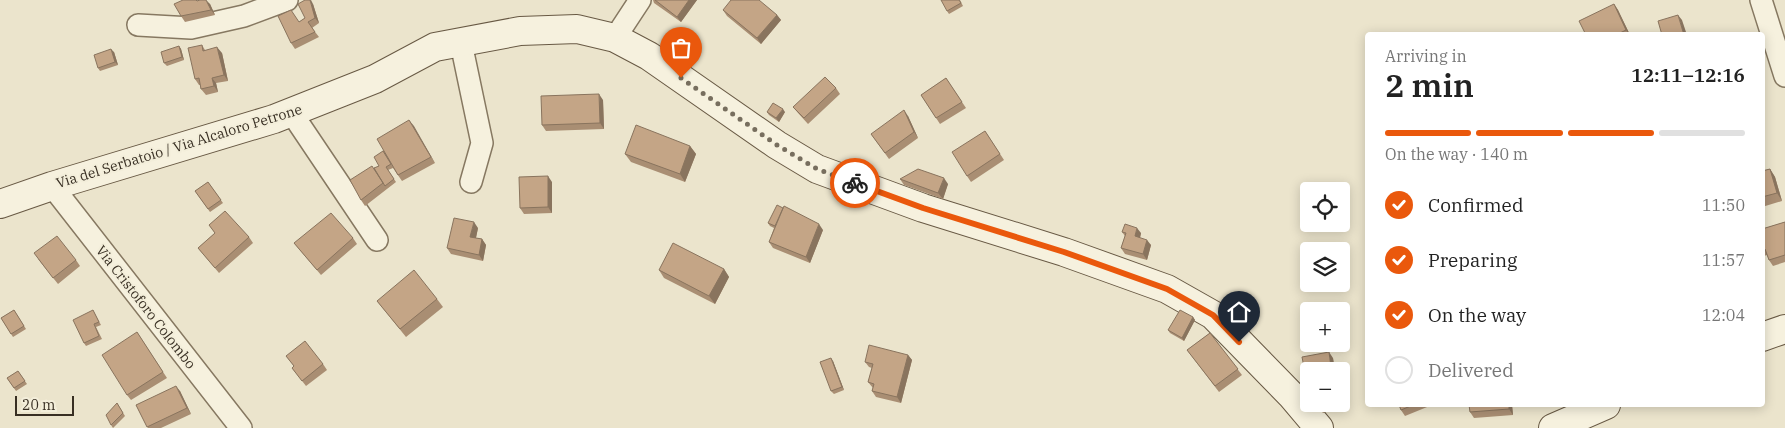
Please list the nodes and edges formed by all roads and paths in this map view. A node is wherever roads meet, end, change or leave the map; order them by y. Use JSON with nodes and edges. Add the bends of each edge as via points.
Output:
{"nodes":[{"id":1,"x":287,"y":0,"type":"edge"},
{"id":2,"x":640,"y":0,"type":"edge"},
{"id":3,"x":1761,"y":0,"type":"edge"},
{"id":4,"x":138,"y":25,"type":"dead end"},
{"id":5,"x":615,"y":38,"type":"junction"},
{"id":6,"x":461,"y":43,"type":"junction"},
{"id":7,"x":1785,"y":76,"type":"edge"},
{"id":8,"x":291,"y":112,"type":"junction"},
{"id":9,"x":471,"y":182,"type":"dead end"},
{"id":10,"x":52,"y":186,"type":"junction"},
{"id":11,"x":0,"y":204,"type":"edge"},
{"id":12,"x":377,"y":240,"type":"dead end"},
{"id":13,"x":1785,"y":329,"type":"edge"},
{"id":14,"x":1765,"y":336,"type":"edge"},
{"id":15,"x":1601,"y":407,"type":"edge"},
{"id":16,"x":241,"y":428,"type":"edge"},
{"id":17,"x":1319,"y":428,"type":"edge"},
{"id":18,"x":1553,"y":428,"type":"edge"}],
"edges":[{"from":1,"to":4,"type":"street","via":[[244,16],[190,28]]},
{"from":2,"to":5,"type":"street"},
{"from":3,"to":7,"type":"street"},
{"from":5,"to":6,"type":"street","name":"Via del Serbatoio / Via Alcaloro Petrone","via":[[577,30],[520,31]]},
{"from":5,"to":17,"type":"street","name":"Via del Serbatoio / Via Alcaloro Petrone","via":[[649,56],[817,169],[923,208],[1064,252],[1167,289],[1213,315]]},
{"from":6,"to":8,"type":"street","name":"Via del Serbatoio / Via Alcaloro Petrone","via":[[435,47],[375,79]]},
{"from":6,"to":9,"type":"street","via":[[482,143]]},
{"from":8,"to":10,"type":"street","name":"Via del Serbatoio / Via Alcaloro Petrone"},
{"from":8,"to":12,"type":"street"},
{"from":10,"to":11,"type":"street","name":"Via del Serbatoio / Via Alcaloro Petrone"},
{"from":10,"to":16,"type":"street","name":"Via Cristoforo Colombo"},
{"from":13,"to":14,"type":"street"},
{"from":15,"to":18,"type":"street"}]}
